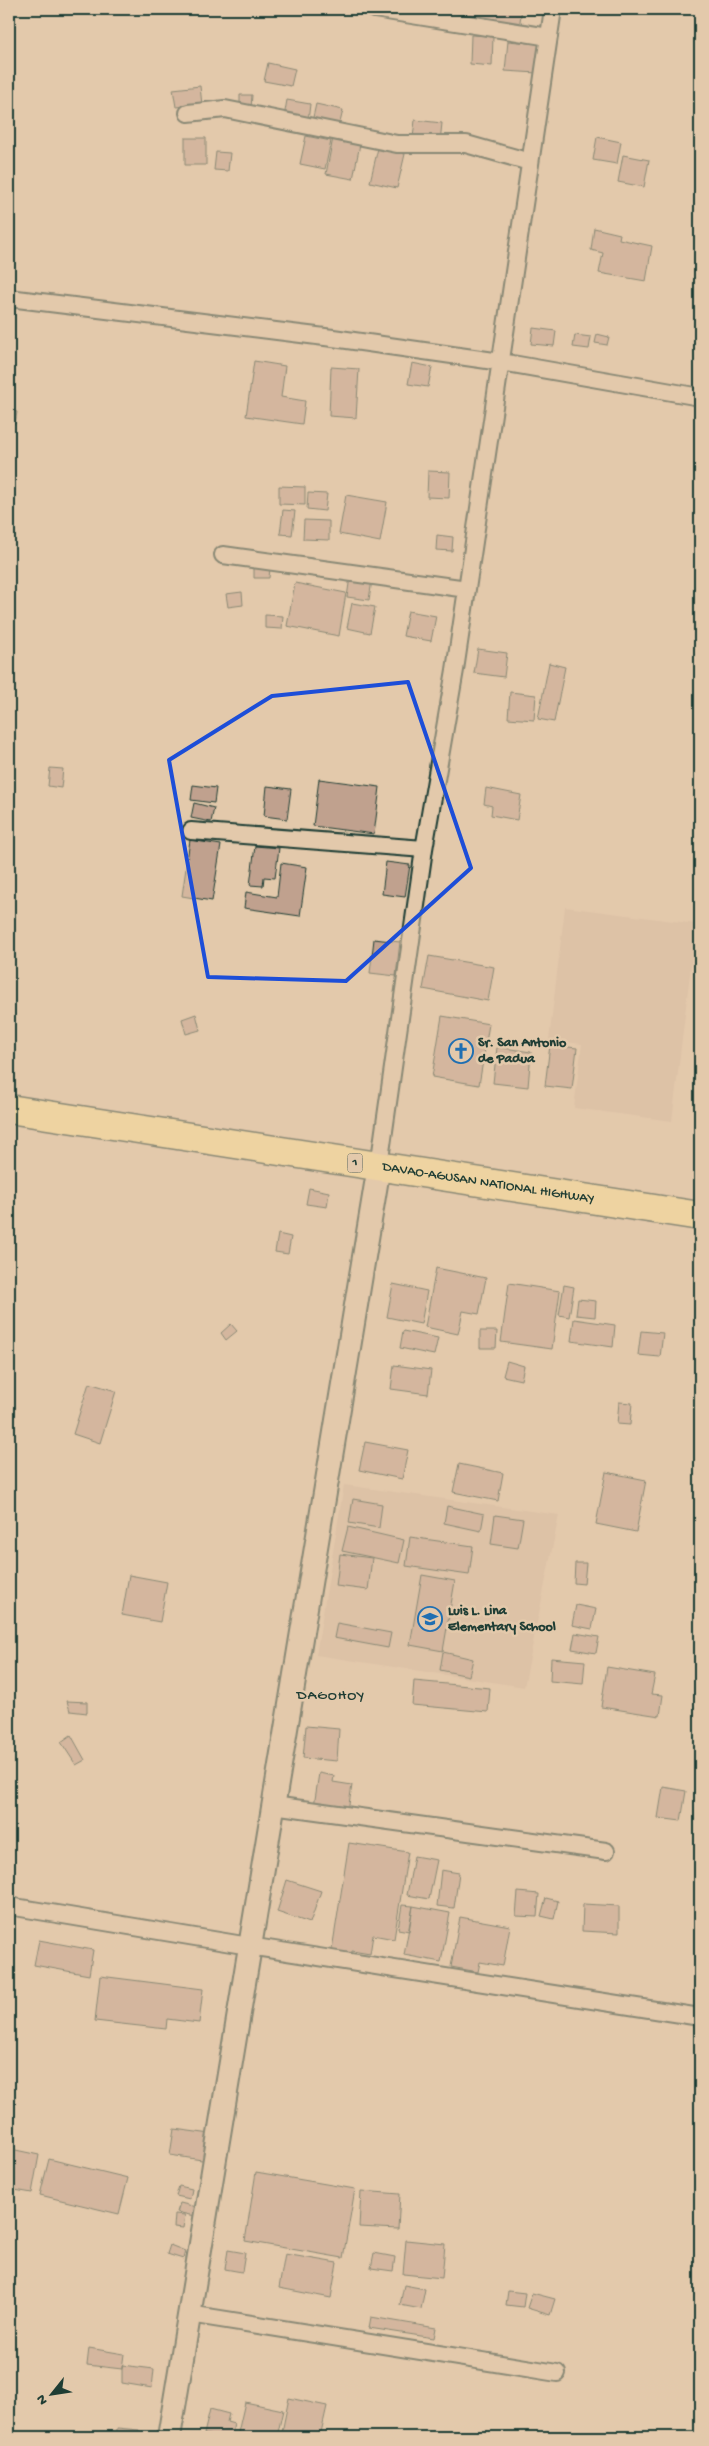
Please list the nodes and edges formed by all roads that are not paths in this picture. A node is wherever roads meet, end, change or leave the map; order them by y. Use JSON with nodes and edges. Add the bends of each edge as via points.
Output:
{"nodes":[{"id":1,"x":374,"y":9,"type":"edge"},
{"id":2,"x":553,"y":9,"type":"edge"},
{"id":3,"x":549,"y":37,"type":"junction"},
{"id":4,"x":188,"y":114,"type":"dead end"},
{"id":5,"x":530,"y":162,"type":"junction"},
{"id":6,"x":9,"y":298,"type":"edge"},
{"id":7,"x":501,"y":362,"type":"junction"},
{"id":8,"x":700,"y":397,"type":"edge"},
{"id":9,"x":223,"y":555,"type":"dead end"},
{"id":10,"x":467,"y":588,"type":"junction"},
{"id":11,"x":191,"y":831,"type":"dead end"},
{"id":12,"x":424,"y":849,"type":"junction"},
{"id":13,"x":9,"y":1109,"type":"edge"},
{"id":14,"x":379,"y":1166,"type":"junction"},
{"id":15,"x":700,"y":1216,"type":"edge"},
{"id":16,"x":273,"y":1805,"type":"junction"},
{"id":17,"x":606,"y":1851,"type":"dead end"},
{"id":18,"x":9,"y":1906,"type":"edge"},
{"id":19,"x":248,"y":1946,"type":"junction"},
{"id":20,"x":700,"y":2017,"type":"edge"},
{"id":21,"x":189,"y":2314,"type":"junction"},
{"id":22,"x":557,"y":2373,"type":"dead end"},
{"id":23,"x":169,"y":2437,"type":"edge"}],
"edges":[{"from":1,"to":3,"type":"street"},
{"from":2,"to":3,"type":"street"},
{"from":3,"to":5,"type":"street"},
{"from":4,"to":5,"type":"street","via":[[225,109],[397,144],[466,144]]},
{"from":5,"to":7,"type":"street"},
{"from":6,"to":7,"type":"street"},
{"from":7,"to":8,"type":"street"},
{"from":7,"to":10,"type":"street"},
{"from":9,"to":10,"type":"street"},
{"from":10,"to":12,"type":"street"},
{"from":11,"to":12,"type":"street"},
{"from":12,"to":14,"type":"street"},
{"from":13,"to":14,"type":"highway","name":"DAVAO-AGUSAN NATIONAL HIGHWAY","number":"1"},
{"from":14,"to":15,"type":"highway","name":"DAVAO-AGUSAN NATIONAL HIGHWAY","number":"1"},
{"from":14,"to":16,"type":"street"},
{"from":16,"to":17,"type":"street"},
{"from":16,"to":19,"type":"street"},
{"from":18,"to":19,"type":"street"},
{"from":19,"to":20,"type":"street"},
{"from":19,"to":21,"type":"street"},
{"from":21,"to":22,"type":"street"},
{"from":21,"to":23,"type":"street"}]}
